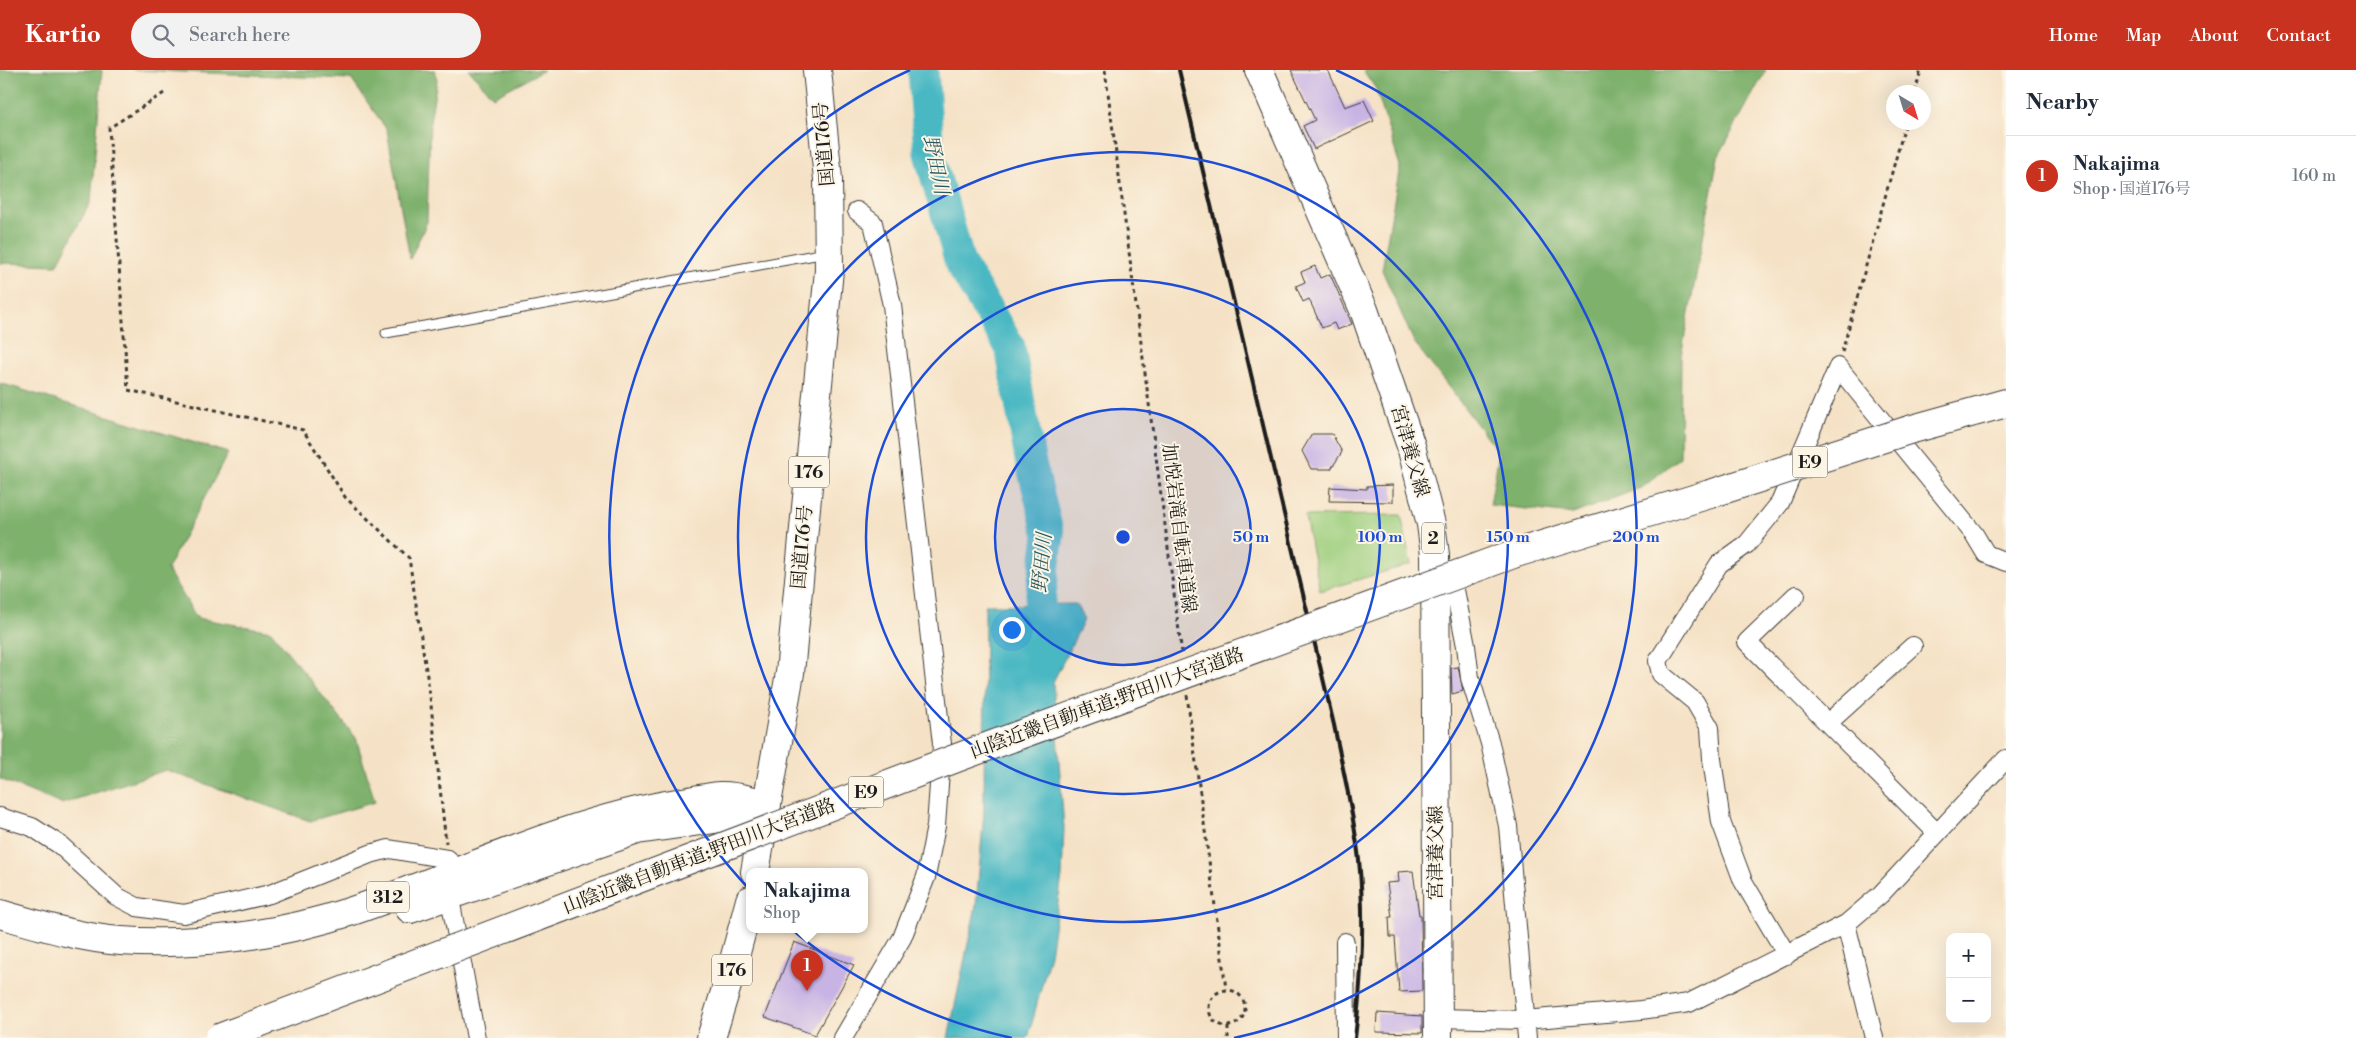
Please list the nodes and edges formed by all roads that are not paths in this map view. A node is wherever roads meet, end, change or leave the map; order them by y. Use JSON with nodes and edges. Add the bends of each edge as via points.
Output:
{"nodes":[{"id":1,"x":817,"y":70,"type":"edge"},
{"id":2,"x":1259,"y":70,"type":"edge"},
{"id":3,"x":857,"y":211,"type":"dead end"},
{"id":4,"x":829,"y":252,"type":"junction"},
{"id":5,"x":386,"y":333,"type":"dead end"},
{"id":6,"x":2006,"y":403,"type":"edge"},
{"id":7,"x":1435,"y":555,"type":"junction"},
{"id":8,"x":2006,"y":562,"type":"edge"},
{"id":9,"x":1796,"y":595,"type":"dead end"},
{"id":10,"x":1913,"y":646,"type":"dead end"},
{"id":11,"x":1828,"y":722,"type":"junction"},
{"id":12,"x":2006,"y":759,"type":"edge"},
{"id":13,"x":767,"y":804,"type":"junction"},
{"id":14,"x":0,"y":817,"type":"edge"},
{"id":15,"x":1937,"y":833,"type":"junction"},
{"id":16,"x":448,"y":863,"type":"road end"},
{"id":17,"x":756,"y":868,"type":"edge"},
{"id":18,"x":452,"y":904,"type":"dead end"},
{"id":19,"x":0,"y":914,"type":"edge"},
{"id":20,"x":746,"y":914,"type":"edge"},
{"id":21,"x":1846,"y":924,"type":"junction"},
{"id":22,"x":0,"y":931,"type":"edge"},
{"id":23,"x":1345,"y":942,"type":"dead end"},
{"id":24,"x":1787,"y":955,"type":"junction"},
{"id":25,"x":1524,"y":1020,"type":"junction"},
{"id":26,"x":1438,"y":1028,"type":"edge"},
{"id":27,"x":219,"y":1038,"type":"edge"},
{"id":28,"x":476,"y":1038,"type":"edge"},
{"id":29,"x":711,"y":1038,"type":"edge"},
{"id":30,"x":843,"y":1038,"type":"edge"},
{"id":31,"x":1346,"y":1038,"type":"edge"},
{"id":32,"x":1527,"y":1038,"type":"edge"},
{"id":33,"x":1874,"y":1038,"type":"edge"}],
"edges":[{"from":1,"to":4,"type":"main road","name":"国道176号","number":"176","via":[[828,179]]},
{"from":2,"to":7,"type":"main road","name":"宮津養父線","number":"2","via":[[1364,310],[1411,446],[1431,524]]},
{"from":3,"to":30,"type":"street","via":[[873,223],[892,305],[942,744],[936,826],[926,877],[902,938]]},
{"from":4,"to":5,"type":"lane"},
{"from":4,"to":13,"type":"main road","name":"国道176号","number":"176","via":[[790,673]]},
{"from":6,"to":27,"type":"main road","name":"山陰近畿自動車道;野田川大宮道路","number":"E9","bridge":true,"via":[[1909,430],[1516,553],[962,756]]},
{"from":7,"to":25,"type":"street","via":[[1455,590],[1470,678],[1490,743],[1508,826]]},
{"from":7,"to":26,"type":"main road","name":"宮津養父線","number":"2"},
{"from":8,"to":24,"type":"street","via":[[1986,554],[1974,534],[1838,367],[1780,503],[1747,544],[1719,564],[1658,661],[1661,674],[1695,702],[1710,728],[1721,822],[1743,881]]},
{"from":9,"to":11,"type":"street","via":[[1747,642]]},
{"from":10,"to":11,"type":"street"},
{"from":11,"to":15,"type":"street"},
{"from":12,"to":15,"type":"street"},
{"from":13,"to":17,"type":"main road","name":"国道176号","number":"176"},
{"from":13,"to":19,"type":"main road","number":"312","via":[[722,796],[636,810],[583,824],[352,911],[292,927],[230,937],[166,942],[119,941]]},
{"from":13,"to":22,"type":"main road","number":"312","via":[[715,819],[637,830],[362,925],[264,949],[205,957],[131,959],[64,948]]},
{"from":14,"to":16,"type":"street","via":[[32,827],[60,845],[116,896],[137,907],[184,914],[270,894],[388,849]]},
{"from":15,"to":21,"type":"street","via":[[1881,894]]},
{"from":18,"to":28,"type":"street"},
{"from":20,"to":29,"type":"main road","number":"176"},
{"from":21,"to":24,"type":"street"},
{"from":21,"to":33,"type":"street"},
{"from":23,"to":31,"type":"street"},
{"from":24,"to":25,"type":"street","via":[[1689,1003]]},
{"from":25,"to":26,"type":"street"},
{"from":25,"to":32,"type":"street"}]}
